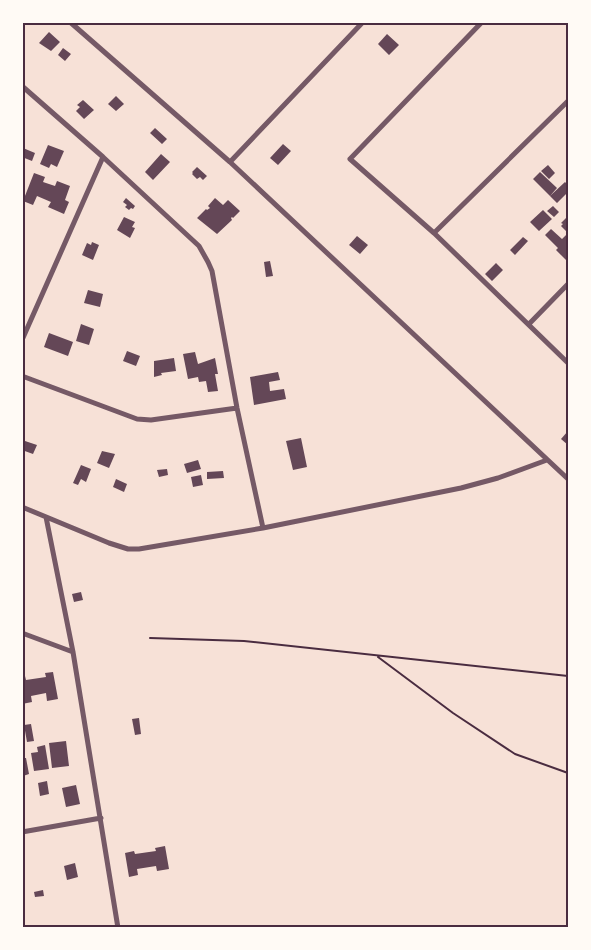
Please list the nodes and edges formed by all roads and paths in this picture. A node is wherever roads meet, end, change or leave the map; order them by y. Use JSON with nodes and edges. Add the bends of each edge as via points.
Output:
{"nodes":[{"id":1,"x":70,"y":22,"type":"edge"},
{"id":2,"x":363,"y":22,"type":"edge"},
{"id":3,"x":482,"y":22,"type":"edge"},
{"id":4,"x":22,"y":86,"type":"edge"},
{"id":5,"x":568,"y":101,"type":"edge"},
{"id":6,"x":103,"y":158,"type":"junction"},
{"id":7,"x":230,"y":162,"type":"junction"},
{"id":8,"x":434,"y":233,"type":"junction"},
{"id":9,"x":568,"y":284,"type":"edge"},
{"id":10,"x":529,"y":324,"type":"junction"},
{"id":11,"x":22,"y":340,"type":"edge"},
{"id":12,"x":568,"y":363,"type":"edge"},
{"id":13,"x":22,"y":376,"type":"edge"},
{"id":14,"x":237,"y":408,"type":"junction"},
{"id":15,"x":547,"y":460,"type":"junction"},
{"id":16,"x":568,"y":479,"type":"edge"},
{"id":17,"x":22,"y":507,"type":"edge"},
{"id":18,"x":46,"y":517,"type":"junction"},
{"id":19,"x":263,"y":528,"type":"junction"},
{"id":20,"x":22,"y":633,"type":"edge"},
{"id":21,"x":150,"y":638,"type":"dead end"},
{"id":22,"x":73,"y":652,"type":"junction"},
{"id":23,"x":376,"y":656,"type":"junction"},
{"id":24,"x":568,"y":676,"type":"edge"},
{"id":25,"x":568,"y":773,"type":"edge"},
{"id":26,"x":101,"y":818,"type":"junction"},
{"id":27,"x":22,"y":832,"type":"edge"},
{"id":28,"x":118,"y":928,"type":"edge"}],
"edges":[{"from":1,"to":7,"type":"street"},
{"from":2,"to":7,"type":"street"},
{"from":3,"to":8,"type":"street","via":[[350,159]]},
{"from":4,"to":6,"type":"street"},
{"from":5,"to":8,"type":"street"},
{"from":6,"to":11,"type":"street"},
{"from":6,"to":14,"type":"street","via":[[199,246],[208,262]]},
{"from":7,"to":15,"type":"street"},
{"from":8,"to":10,"type":"street"},
{"from":9,"to":10,"type":"street"},
{"from":10,"to":12,"type":"street"},
{"from":13,"to":14,"type":"street","via":[[137,420]]},
{"from":14,"to":19,"type":"street"},
{"from":15,"to":16,"type":"street"},
{"from":15,"to":19,"type":"street","via":[[461,488]]},
{"from":17,"to":18,"type":"street"},
{"from":18,"to":19,"type":"street","via":[[128,549]]},
{"from":18,"to":22,"type":"street"},
{"from":20,"to":22,"type":"street"},
{"from":21,"to":23,"type":"path","via":[[244,641]]},
{"from":22,"to":26,"type":"street"},
{"from":23,"to":24,"type":"path"},
{"from":23,"to":25,"type":"path","via":[[515,754]]},
{"from":26,"to":27,"type":"street"},
{"from":26,"to":28,"type":"street"}]}
